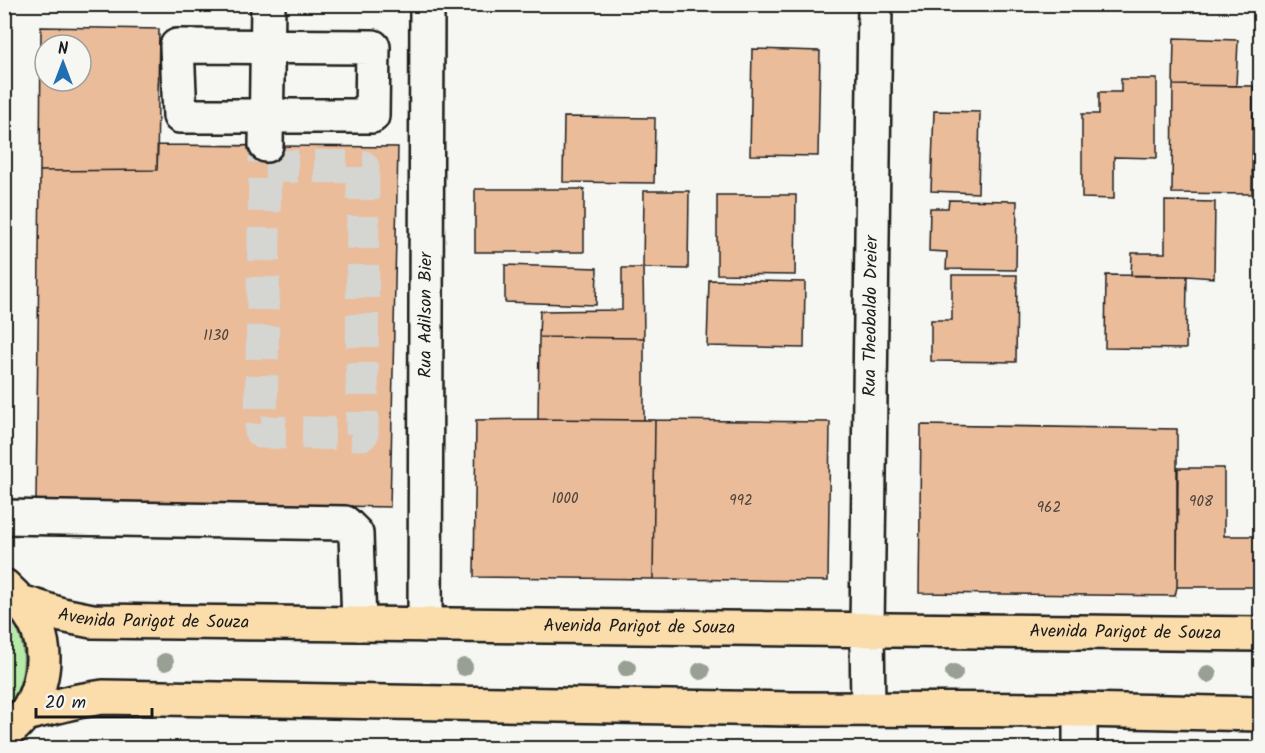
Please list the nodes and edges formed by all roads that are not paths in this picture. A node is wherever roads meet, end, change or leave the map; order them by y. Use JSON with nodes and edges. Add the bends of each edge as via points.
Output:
{"nodes":[{"id":1,"x":268,"y":4,"type":"edge"},
{"id":2,"x":428,"y":4,"type":"edge"},
{"id":3,"x":876,"y":4,"type":"edge"},
{"id":4,"x":267,"y":47,"type":"junction"},
{"id":5,"x":266,"y":131,"type":"junction"},
{"id":6,"x":4,"y":517,"type":"edge"},
{"id":7,"x":13,"y":594,"type":"edge"},
{"id":8,"x":359,"y":624,"type":"junction"},
{"id":9,"x":425,"y":625,"type":"junction"},
{"id":10,"x":867,"y":629,"type":"junction"},
{"id":11,"x":1260,"y":634,"type":"edge"},
{"id":12,"x":868,"y":708,"type":"junction"},
{"id":13,"x":1080,"y":710,"type":"junction"},
{"id":14,"x":1260,"y":714,"type":"edge"},
{"id":15,"x":15,"y":724,"type":"edge"},
{"id":16,"x":1080,"y":748,"type":"edge"}],
"edges":[{"from":1,"to":4,"type":"street"},
{"from":2,"to":9,"type":"street","name":"Rua Adilson Bier"},
{"from":3,"to":10,"type":"street","name":"Rua Theobaldo Dreier"},
{"from":4,"to":5,"type":"street"},
{"from":4,"to":5,"type":"street","via":[[177,46],[180,116]]},
{"from":4,"to":5,"type":"street","via":[[373,47],[373,70],[372,116]]},
{"from":6,"to":8,"type":"street","via":[[345,523],[356,534]]},
{"from":7,"to":8,"type":"main road","name":"Avenida Parigot de Souza","via":[[62,615],[92,621]]},
{"from":7,"to":15,"type":"main road","name":"Avenida Parigot de Souza","via":[[35,623],[42,648],[42,673],[36,695]]},
{"from":8,"to":9,"type":"main road","name":"Avenida Parigot de Souza"},
{"from":9,"to":10,"type":"main road","name":"Avenida Parigot de Souza"},
{"from":10,"to":11,"type":"main road","name":"Avenida Parigot de Souza"},
{"from":10,"to":12,"type":"street","name":"Rua Theobaldo Dreier"},
{"from":12,"to":13,"type":"main road","name":"Avenida Parigot de Souza"},
{"from":12,"to":15,"type":"main road","name":"Avenida Parigot de Souza","via":[[103,698],[78,701]]},
{"from":13,"to":14,"type":"main road","name":"Avenida Parigot de Souza"},
{"from":13,"to":16,"type":"street"}]}
